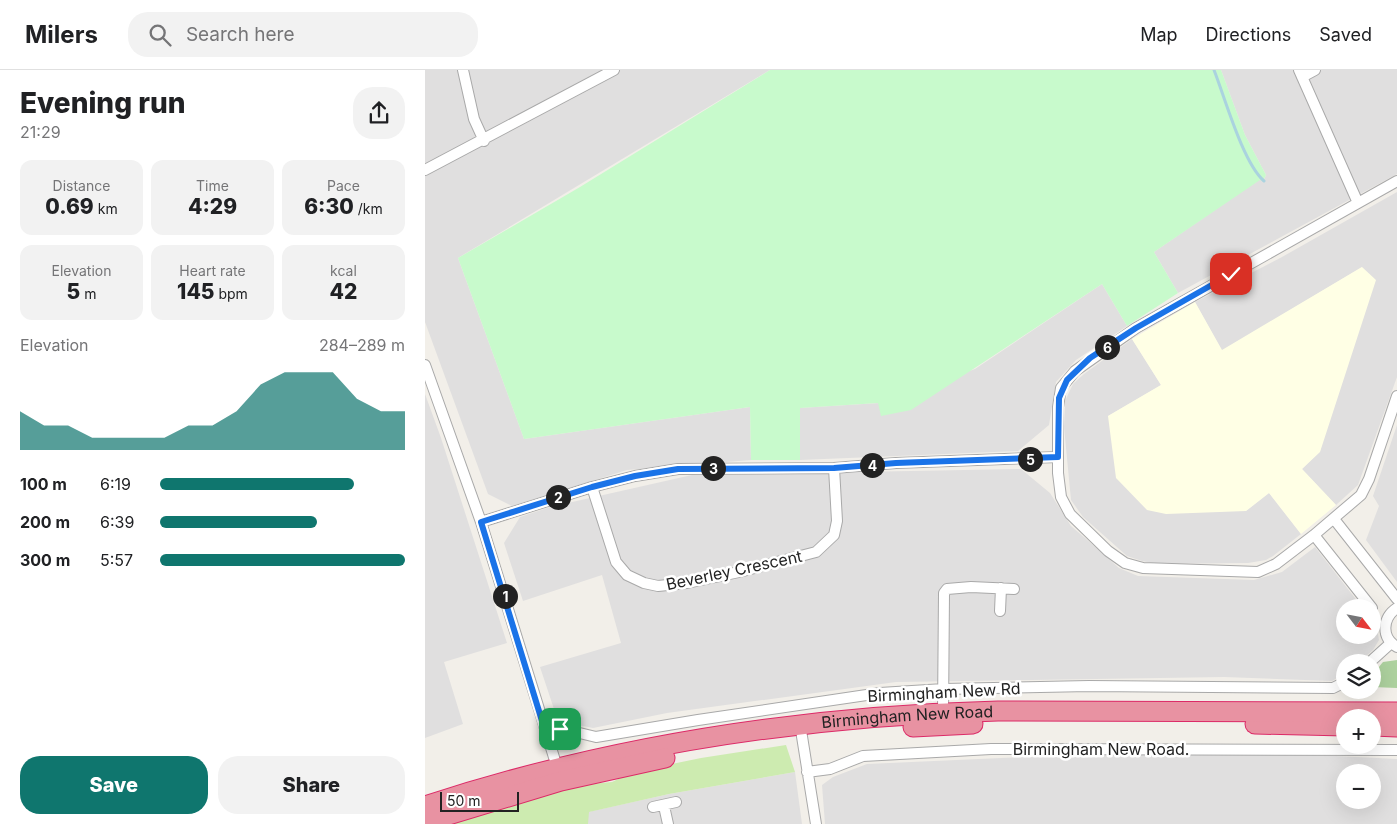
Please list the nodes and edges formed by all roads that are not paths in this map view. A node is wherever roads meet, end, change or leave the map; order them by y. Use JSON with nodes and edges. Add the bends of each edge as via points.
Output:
{"nodes":[{"id":1,"x":463,"y":70,"type":"edge"},
{"id":2,"x":614,"y":70,"type":"edge"},
{"id":3,"x":1315,"y":70,"type":"edge"},
{"id":4,"x":1301,"y":74,"type":"edge"},
{"id":5,"x":484,"y":141,"type":"junction"},
{"id":6,"x":425,"y":170,"type":"edge"},
{"id":7,"x":1397,"y":181,"type":"edge"},
{"id":8,"x":1358,"y":203,"type":"junction"},
{"id":9,"x":425,"y":365,"type":"edge"},
{"id":10,"x":1397,"y":396,"type":"edge"},
{"id":11,"x":1058,"y":457,"type":"junction"},
{"id":12,"x":834,"y":468,"type":"junction"},
{"id":13,"x":592,"y":487,"type":"junction"},
{"id":14,"x":1334,"y":519,"type":"junction"},
{"id":15,"x":481,"y":522,"type":"junction"},
{"id":16,"x":1314,"y":536,"type":"junction"},
{"id":17,"x":1001,"y":588,"type":"junction"},
{"id":18,"x":1014,"y":589,"type":"dead end"},
{"id":19,"x":1365,"y":599,"type":"edge"},
{"id":20,"x":1397,"y":599,"type":"edge"},
{"id":21,"x":1397,"y":608,"type":"edge"},
{"id":22,"x":1000,"y":611,"type":"dead end"},
{"id":23,"x":1381,"y":619,"type":"edge"},
{"id":24,"x":1385,"y":630,"type":"junction"},
{"id":25,"x":1394,"y":645,"type":"edge"},
{"id":26,"x":1381,"y":654,"type":"edge"},
{"id":27,"x":1336,"y":686,"type":"edge"},
{"id":28,"x":944,"y":689,"type":"junction"},
{"id":29,"x":943,"y":712,"type":"junction"},
{"id":30,"x":1397,"y":712,"type":"edge"},
{"id":31,"x":1336,"y":726,"type":"edge"},
{"id":32,"x":1381,"y":726,"type":"edge"},
{"id":33,"x":1397,"y":727,"type":"edge"},
{"id":34,"x":801,"y":730,"type":"junction"},
{"id":35,"x":546,"y":734,"type":"junction"},
{"id":36,"x":1397,"y":750,"type":"edge"},
{"id":37,"x":807,"y":772,"type":"junction"},
{"id":38,"x":559,"y":774,"type":"junction"},
{"id":39,"x":676,"y":802,"type":"dead end"},
{"id":40,"x":664,"y":806,"type":"junction"},
{"id":41,"x":653,"y":807,"type":"dead end"},
{"id":42,"x":427,"y":810,"type":"edge"},
{"id":43,"x":668,"y":824,"type":"edge"},
{"id":44,"x":816,"y":824,"type":"edge"}],
"edges":[{"from":1,"to":5,"type":"street","via":[[474,119]]},
{"from":2,"to":5,"type":"street"},
{"from":3,"to":4,"type":"street"},
{"from":4,"to":8,"type":"street"},
{"from":5,"to":6,"type":"street"},
{"from":7,"to":8,"type":"street"},
{"from":8,"to":11,"type":"street","via":[[1136,328],[1075,371],[1061,388],[1059,398]]},
{"from":9,"to":15,"type":"street"},
{"from":10,"to":14,"type":"street","via":[[1365,488]]},
{"from":11,"to":12,"type":"street"},
{"from":11,"to":16,"type":"street","via":[[1059,486],[1065,507],[1108,551],[1125,563],[1143,568],[1258,572],[1276,564]]},
{"from":12,"to":13,"type":"street","via":[[678,469]]},
{"from":12,"to":13,"type":"street","name":"Beverley Crescent","via":[[837,521],[834,535],[816,552],[731,574],[658,586],[644,584],[627,575],[616,562]]},
{"from":13,"to":15,"type":"street"},
{"from":14,"to":16,"type":"street"},
{"from":14,"to":20,"type":"street"},
{"from":15,"to":35,"type":"street"},
{"from":16,"to":19,"type":"street"},
{"from":17,"to":18,"type":"street"},
{"from":17,"to":22,"type":"street"},
{"from":17,"to":28,"type":"street","via":[[947,589],[944,593]]},
{"from":21,"to":24,"type":"street","via":[[1387,617]]},
{"from":23,"to":24,"type":"street"},
{"from":24,"to":25,"type":"street"},
{"from":25,"to":26,"type":"street"},
{"from":27,"to":28,"type":"street","name":"Birmingham New Rd"},
{"from":28,"to":29,"type":"street"},
{"from":28,"to":35,"type":"street","name":"Birmingham New Rd","via":[[881,693],[596,737],[563,729]]},
{"from":29,"to":30,"type":"highway","name":"Birmingham New Road"},
{"from":29,"to":34,"type":"highway","name":"Birmingham New Road"},
{"from":31,"to":34,"type":"highway","name":"Birmingham New Road","via":[[1006,723]]},
{"from":32,"to":33,"type":"highway"},
{"from":34,"to":37,"type":"street"},
{"from":34,"to":38,"type":"highway","name":"Birmingham New Road","via":[[703,738],[603,756]]},
{"from":35,"to":38,"type":"street"},
{"from":36,"to":37,"type":"street","name":"Birmingham New Road.","via":[[991,750],[863,756],[830,769]]},
{"from":37,"to":44,"type":"street"},
{"from":38,"to":42,"type":"highway","name":"Birmingham New Road"},
{"from":39,"to":40,"type":"street"},
{"from":40,"to":41,"type":"street"},
{"from":40,"to":43,"type":"street"}]}
